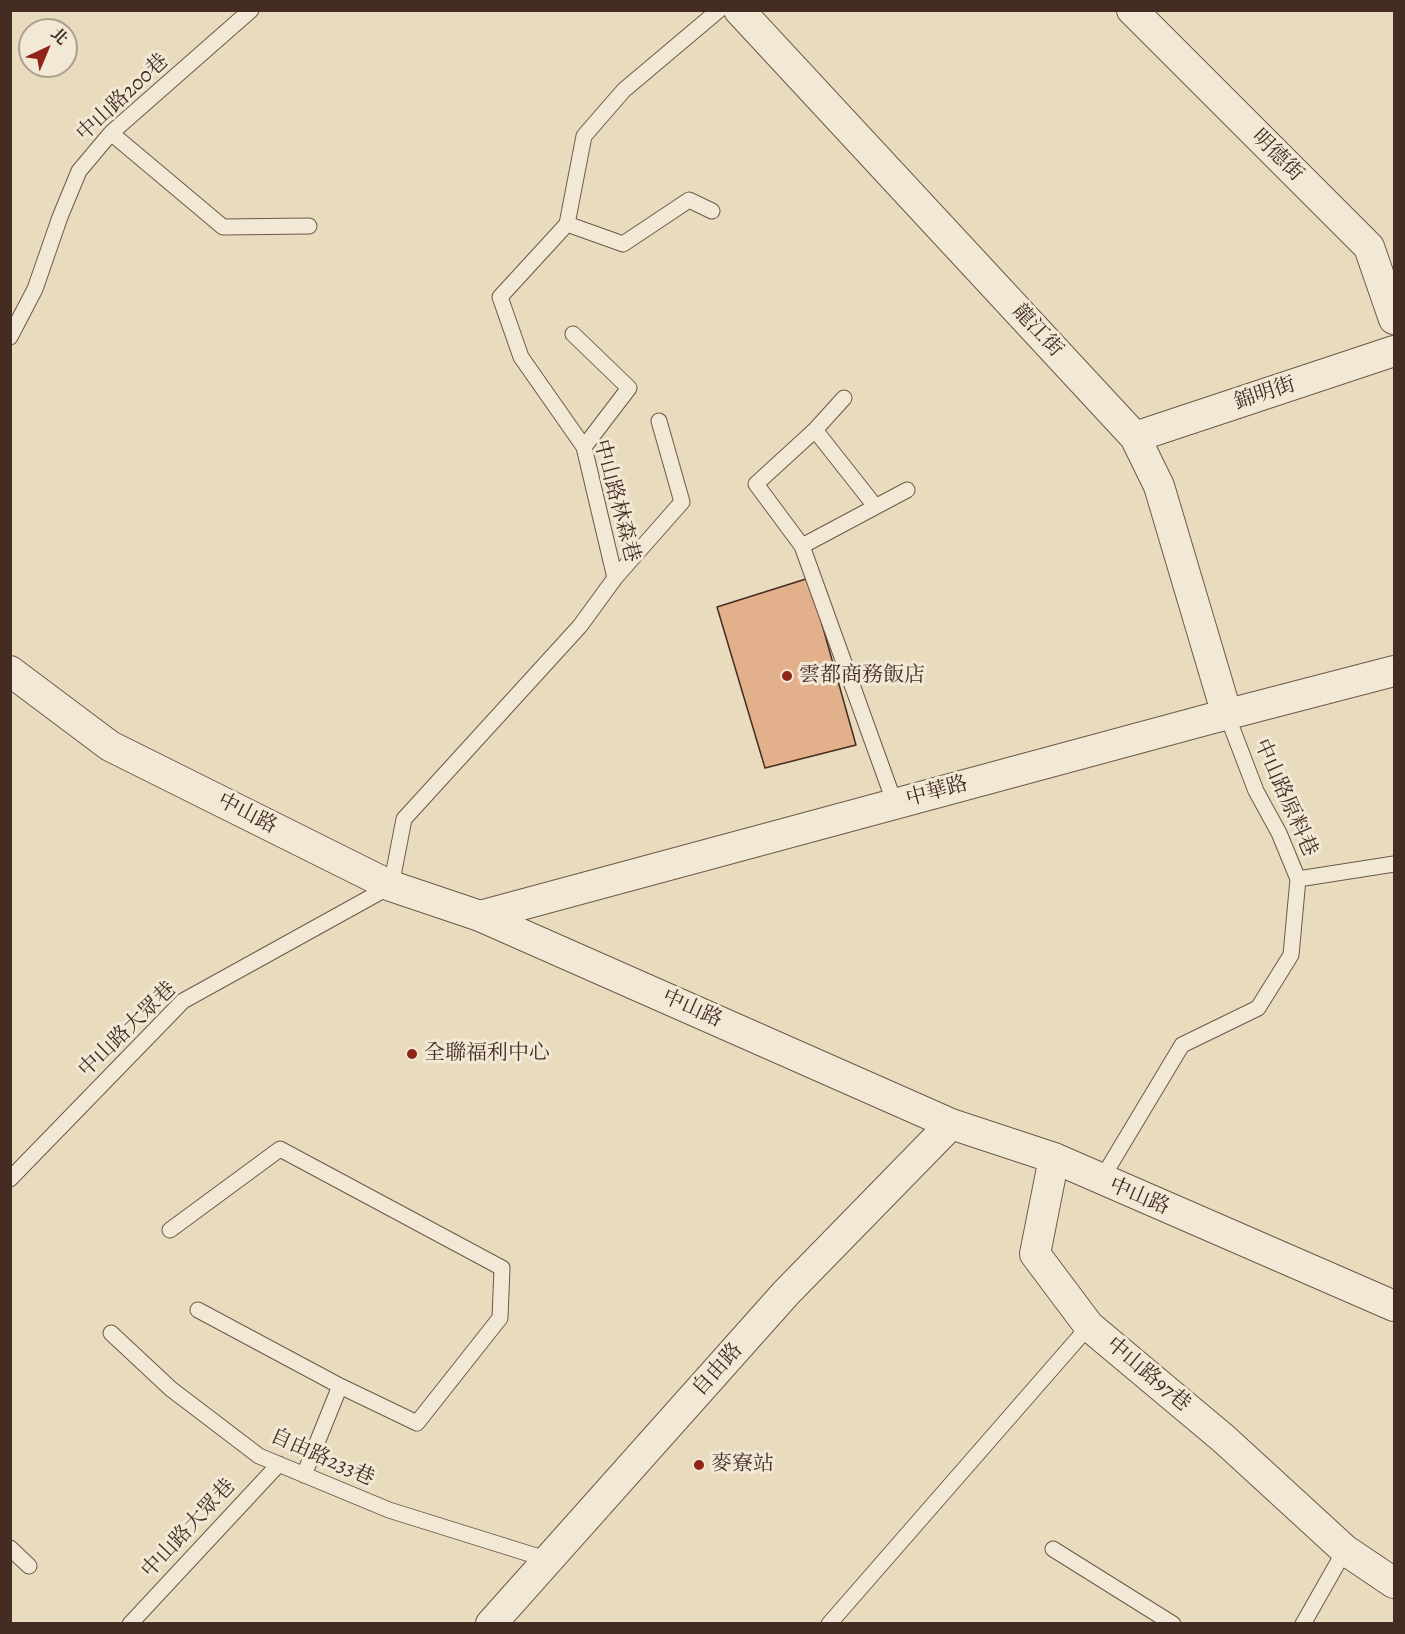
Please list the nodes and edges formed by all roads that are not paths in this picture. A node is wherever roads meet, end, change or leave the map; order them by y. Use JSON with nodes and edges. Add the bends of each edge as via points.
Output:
{"nodes":[{"id":1,"x":251,"y":10,"type":"edge"},
{"id":2,"x":719,"y":10,"type":"edge"},
{"id":3,"x":739,"y":10,"type":"edge"},
{"id":4,"x":1132,"y":10,"type":"edge"},
{"id":5,"x":111,"y":133,"type":"junction"},
{"id":6,"x":712,"y":211,"type":"dead end"},
{"id":7,"x":567,"y":224,"type":"junction"},
{"id":8,"x":309,"y":226,"type":"dead end"},
{"id":9,"x":1395,"y":319,"type":"edge"},
{"id":10,"x":573,"y":334,"type":"dead end"},
{"id":11,"x":10,"y":337,"type":"edge"},
{"id":12,"x":1395,"y":351,"type":"edge"},
{"id":13,"x":844,"y":398,"type":"dead end"},
{"id":14,"x":659,"y":421,"type":"dead end"},
{"id":15,"x":815,"y":430,"type":"junction"},
{"id":16,"x":1135,"y":437,"type":"junction"},
{"id":17,"x":584,"y":447,"type":"junction"},
{"id":18,"x":907,"y":490,"type":"dead end"},
{"id":19,"x":875,"y":506,"type":"junction"},
{"id":20,"x":802,"y":546,"type":"junction"},
{"id":21,"x":615,"y":578,"type":"junction"},
{"id":22,"x":10,"y":671,"type":"edge"},
{"id":23,"x":1395,"y":671,"type":"edge"},
{"id":24,"x":1227,"y":715,"type":"junction"},
{"id":25,"x":895,"y":804,"type":"junction"},
{"id":26,"x":1395,"y":864,"type":"edge"},
{"id":27,"x":1298,"y":879,"type":"junction"},
{"id":28,"x":391,"y":886,"type":"junction"},
{"id":29,"x":480,"y":916,"type":"junction"},
{"id":30,"x":951,"y":1124,"type":"junction"},
{"id":31,"x":1054,"y":1158,"type":"junction"},
{"id":32,"x":10,"y":1179,"type":"edge"},
{"id":33,"x":1101,"y":1180,"type":"junction"},
{"id":34,"x":170,"y":1230,"type":"dead end"},
{"id":35,"x":1395,"y":1306,"type":"edge"},
{"id":36,"x":198,"y":1310,"type":"dead end"},
{"id":37,"x":1089,"y":1326,"type":"junction"},
{"id":38,"x":111,"y":1333,"type":"dead end"},
{"id":39,"x":339,"y":1386,"type":"junction"},
{"id":40,"x":279,"y":1464,"type":"junction"},
{"id":41,"x":304,"y":1475,"type":"junction"},
{"id":42,"x":10,"y":1548,"type":"edge"},
{"id":43,"x":1053,"y":1548,"type":"dead end"},
{"id":44,"x":1345,"y":1550,"type":"junction"},
{"id":45,"x":549,"y":1560,"type":"junction"},
{"id":46,"x":29,"y":1566,"type":"dead end"},
{"id":47,"x":1395,"y":1583,"type":"edge"},
{"id":48,"x":130,"y":1623,"type":"edge"},
{"id":49,"x":492,"y":1623,"type":"edge"},
{"id":50,"x":829,"y":1623,"type":"edge"},
{"id":51,"x":1173,"y":1623,"type":"edge"},
{"id":52,"x":1303,"y":1623,"type":"edge"}],
"edges":[{"from":1,"to":5,"type":"lane","name":"中山路200巷"},
{"from":2,"to":7,"type":"lane","via":[[624,90],[584,136]]},
{"from":3,"to":16,"type":"street","name":"龍江街"},
{"from":4,"to":9,"type":"street","name":"明德街","via":[[1369,247]]},
{"from":5,"to":8,"type":"lane","via":[[224,226]]},
{"from":5,"to":11,"type":"lane","name":"中山路200巷","via":[[79,171],[35,289]]},
{"from":6,"to":7,"type":"lane","via":[[689,200],[623,244]]},
{"from":7,"to":17,"type":"lane","name":"中山路林森巷","via":[[500,297],[521,357]]},
{"from":10,"to":17,"type":"lane","via":[[629,388]]},
{"from":12,"to":16,"type":"street","name":"錦明街"},
{"from":13,"to":15,"type":"lane"},
{"from":14,"to":21,"type":"lane","via":[[682,502]]},
{"from":15,"to":19,"type":"lane"},
{"from":15,"to":20,"type":"lane","via":[[756,484]]},
{"from":16,"to":24,"type":"street","name":"龍江街","via":[[1159,486]]},
{"from":17,"to":21,"type":"lane","name":"中山路林森巷"},
{"from":18,"to":19,"type":"lane"},
{"from":19,"to":20,"type":"lane"},
{"from":20,"to":25,"type":"lane"},
{"from":21,"to":28,"type":"lane","name":"中山路林森巷","via":[[580,626],[405,819]]},
{"from":22,"to":28,"type":"street","name":"中山路","via":[[110,746]]},
{"from":23,"to":24,"type":"street","name":"中華路"},
{"from":24,"to":25,"type":"street","name":"中華路"},
{"from":24,"to":27,"type":"lane","name":"中山路原料巷","via":[[1256,791],[1280,833]]},
{"from":25,"to":29,"type":"street","name":"中華路"},
{"from":26,"to":27,"type":"lane"},
{"from":27,"to":33,"type":"lane","name":"中山路原料巷","via":[[1292,955],[1258,1008],[1182,1045]]},
{"from":28,"to":29,"type":"street","name":"中山路"},
{"from":28,"to":32,"type":"lane","name":"中山路大眾巷","via":[[183,1001]]},
{"from":29,"to":30,"type":"street","name":"中山路"},
{"from":30,"to":31,"type":"street","name":"中山路"},
{"from":30,"to":45,"type":"street","name":"自由路","via":[[786,1293]]},
{"from":31,"to":33,"type":"street","name":"中山路"},
{"from":31,"to":37,"type":"street","name":"中山路97巷","via":[[1035,1254]]},
{"from":33,"to":35,"type":"street","name":"中山路"},
{"from":34,"to":39,"type":"lane","via":[[280,1149],[502,1268],[500,1318],[417,1423]]},
{"from":36,"to":39,"type":"lane"},
{"from":37,"to":44,"type":"street","name":"中山路97巷","via":[[1224,1439]]},
{"from":37,"to":50,"type":"lane"},
{"from":38,"to":40,"type":"lane","name":"自由路233巷","via":[[171,1389],[259,1456]]},
{"from":39,"to":41,"type":"lane"},
{"from":40,"to":41,"type":"lane","name":"自由路233巷"},
{"from":40,"to":48,"type":"lane","name":"中山路大眾巷"},
{"from":41,"to":45,"type":"lane","name":"自由路233巷","via":[[389,1510]]},
{"from":42,"to":46,"type":"lane"},
{"from":43,"to":51,"type":"lane"},
{"from":44,"to":47,"type":"street","name":"中山路97巷"},
{"from":44,"to":52,"type":"lane"},
{"from":45,"to":49,"type":"street","name":"自由路"}]}
